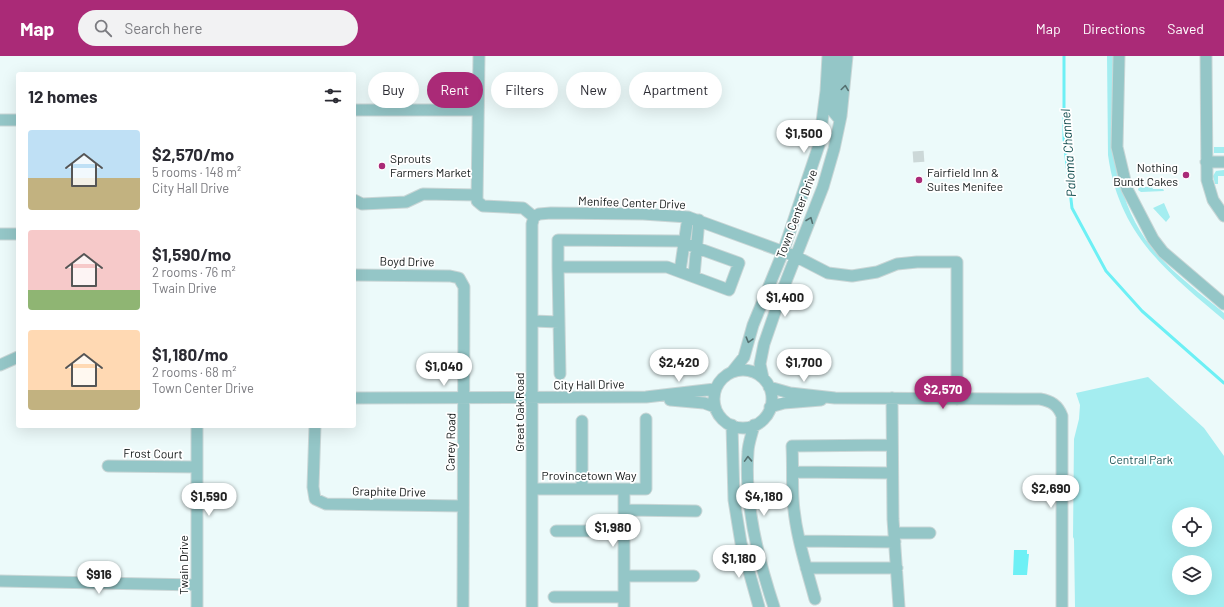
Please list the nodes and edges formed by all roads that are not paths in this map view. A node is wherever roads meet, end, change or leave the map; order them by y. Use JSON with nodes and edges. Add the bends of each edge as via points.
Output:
{"nodes":[{"id":1,"x":479,"y":56,"type":"edge"},
{"id":2,"x":828,"y":56,"type":"edge"},
{"id":3,"x":836,"y":56,"type":"edge"},
{"id":4,"x":847,"y":56,"type":"edge"},
{"id":5,"x":1119,"y":56,"type":"edge"},
{"id":6,"x":1206,"y":56,"type":"edge"},
{"id":7,"x":356,"y":110,"type":"edge"},
{"id":8,"x":478,"y":110,"type":"junction"},
{"id":9,"x":0,"y":120,"type":"edge"},
{"id":10,"x":16,"y":120,"type":"edge"},
{"id":11,"x":840,"y":120,"type":"junction"},
{"id":12,"x":1206,"y":162,"type":"junction"},
{"id":13,"x":1224,"y":162,"type":"edge"},
{"id":14,"x":478,"y":195,"type":"junction"},
{"id":15,"x":356,"y":201,"type":"edge"},
{"id":16,"x":1224,"y":216,"type":"edge"},
{"id":17,"x":534,"y":217,"type":"junction"},
{"id":18,"x":694,"y":218,"type":"junction"},
{"id":19,"x":0,"y":234,"type":"edge"},
{"id":20,"x":16,"y":234,"type":"edge"},
{"id":21,"x":684,"y":243,"type":"junction"},
{"id":22,"x":696,"y":247,"type":"junction"},
{"id":23,"x":783,"y":252,"type":"junction"},
{"id":24,"x":795,"y":256,"type":"junction"},
{"id":25,"x":558,"y":267,"type":"junction"},
{"id":26,"x":680,"y":271,"type":"junction"},
{"id":27,"x":356,"y":275,"type":"edge"},
{"id":28,"x":694,"y":276,"type":"junction"},
{"id":29,"x":459,"y":278,"type":"joint"},
{"id":30,"x":1224,"y":304,"type":"edge"},
{"id":31,"x":533,"y":321,"type":"junction"},
{"id":32,"x":559,"y":322,"type":"junction"},
{"id":33,"x":16,"y":358,"type":"edge"},
{"id":34,"x":0,"y":365,"type":"edge"},
{"id":35,"x":732,"y":372,"type":"junction"},
{"id":36,"x":560,"y":374,"type":"dead end"},
{"id":37,"x":766,"y":383,"type":"junction"},
{"id":38,"x":715,"y":389,"type":"junction"},
{"id":39,"x":646,"y":397,"type":"junction"},
{"id":40,"x":356,"y":398,"type":"edge"},
{"id":41,"x":835,"y":398,"type":"junction"},
{"id":42,"x":892,"y":398,"type":"junction"},
{"id":43,"x":957,"y":398,"type":"junction"},
{"id":44,"x":464,"y":399,"type":"junction"},
{"id":45,"x":533,"y":399,"type":"junction"},
{"id":46,"x":715,"y":407,"type":"junction"},
{"id":47,"x":770,"y":407,"type":"junction"},
{"id":48,"x":646,"y":419,"type":"dead end"},
{"id":49,"x":582,"y":421,"type":"dead end"},
{"id":50,"x":732,"y":425,"type":"junction"},
{"id":51,"x":754,"y":425,"type":"junction"},
{"id":52,"x":197,"y":428,"type":"edge"},
{"id":53,"x":315,"y":428,"type":"edge"},
{"id":54,"x":892,"y":445,"type":"junction"},
{"id":55,"x":108,"y":466,"type":"dead end"},
{"id":56,"x":197,"y":467,"type":"junction"},
{"id":57,"x":793,"y":472,"type":"junction"},
{"id":58,"x":892,"y":473,"type":"junction"},
{"id":59,"x":533,"y":489,"type":"junction"},
{"id":60,"x":582,"y":489,"type":"junction"},
{"id":61,"x":624,"y":489,"type":"junction"},
{"id":62,"x":463,"y":506,"type":"junction"},
{"id":63,"x":624,"y":510,"type":"junction"},
{"id":64,"x":696,"y":511,"type":"dead end"},
{"id":65,"x":556,"y":531,"type":"dead end"},
{"id":66,"x":624,"y":531,"type":"junction"},
{"id":67,"x":930,"y":533,"type":"dead end"},
{"id":68,"x":895,"y":537,"type":"junction"},
{"id":69,"x":800,"y":541,"type":"junction"},
{"id":70,"x":806,"y":568,"type":"junction"},
{"id":71,"x":897,"y":568,"type":"junction"},
{"id":72,"x":624,"y":576,"type":"junction"},
{"id":73,"x":694,"y":576,"type":"dead end"},
{"id":74,"x":0,"y":582,"type":"edge"},
{"id":75,"x":198,"y":585,"type":"junction"},
{"id":76,"x":554,"y":596,"type":"dead end"},
{"id":77,"x":815,"y":599,"type":"dead end"},
{"id":78,"x":624,"y":602,"type":"edge"},
{"id":79,"x":197,"y":607,"type":"edge"},
{"id":80,"x":463,"y":607,"type":"edge"},
{"id":81,"x":532,"y":607,"type":"edge"},
{"id":82,"x":759,"y":607,"type":"edge"},
{"id":83,"x":774,"y":607,"type":"edge"},
{"id":84,"x":899,"y":607,"type":"edge"},
{"id":85,"x":1062,"y":607,"type":"edge"}],
"edges":[{"from":1,"to":8,"type":"street"},
{"from":2,"to":23,"type":"street","name":"Town Center Drive","via":[[819,145]]},
{"from":3,"to":11,"type":"street","via":[[831,109]]},
{"from":11,"to":4,"type":"street","name":"Town Center Drive","one_way":true},
{"from":5,"to":30,"type":"street","via":[[1117,147],[1127,189],[1153,239],[1163,252]]},
{"from":6,"to":12,"type":"street"},
{"from":7,"to":8,"type":"street"},
{"from":8,"to":14,"type":"street"},
{"from":9,"to":10,"type":"street"},
{"from":24,"to":11,"type":"street","name":"Town Center Drive","one_way":true,"via":[[823,186]]},
{"from":12,"to":13,"type":"street"},
{"from":12,"to":16,"type":"street","via":[[1210,191],[1216,206]]},
{"from":14,"to":15,"type":"street","via":[[423,194],[406,202],[362,204]]},
{"from":14,"to":17,"type":"street","via":[[477,201],[483,206],[523,208]]},
{"from":17,"to":18,"type":"street","name":"Menifee Center Drive","via":[[551,213],[643,214]]},
{"from":17,"to":31,"type":"street","name":"Great Oak Road"},
{"from":18,"to":21,"type":"street"},
{"from":18,"to":22,"type":"street"},
{"from":18,"to":23,"type":"street","name":"Menifee Center Drive"},
{"from":19,"to":20,"type":"street"},
{"from":21,"to":22,"type":"street"},
{"from":21,"to":25,"type":"street","via":[[558,240]]},
{"from":21,"to":26,"type":"street"},
{"from":22,"to":28,"type":"street"},
{"from":22,"to":28,"type":"street","via":[[739,263],[729,290]]},
{"from":23,"to":24,"type":"street","name":"Menifee Center Drive"},
{"from":23,"to":35,"type":"street","name":"Town Center Drive","one_way":true,"via":[[753,325],[744,357]]},
{"from":24,"to":37,"type":"street","name":"Town Center Drive","via":[[764,344],[760,364]]},
{"from":24,"to":43,"type":"street","name":"Menifee Center Drive","via":[[828,273],[852,276],[877,272],[897,264],[957,262]]},
{"from":25,"to":26,"type":"street","via":[[666,267]]},
{"from":25,"to":32,"type":"street"},
{"from":26,"to":28,"type":"street"},
{"from":27,"to":29,"type":"street","name":"Boyd Drive"},
{"from":29,"to":44,"type":"street","name":"Carey Road","via":[[464,287]]},
{"from":31,"to":32,"type":"street"},
{"from":31,"to":45,"type":"street","name":"Great Oak Road"},
{"from":32,"to":36,"type":"street"},
{"from":33,"to":34,"type":"street"},
{"from":35,"to":37,"type":"street","via":[[748,370]]},
{"from":35,"to":38,"type":"street","name":"Town Center Drive","via":[[723,378]]},
{"from":37,"to":41,"type":"street","via":[[790,393]]},
{"from":37,"to":47,"type":"street","name":"Town Center Drive","via":[[771,395]]},
{"from":38,"to":39,"type":"street","name":"City Hall Drive"},
{"from":38,"to":46,"type":"street"},
{"from":39,"to":45,"type":"street","name":"City Hall Drive"},
{"from":39,"to":46,"type":"street","name":"City Hall Drive","via":[[704,403]]},
{"from":40,"to":44,"type":"street","name":"City Hall Drive"},
{"from":41,"to":42,"type":"street"},
{"from":41,"to":47,"type":"street","via":[[806,403],[784,403]]},
{"from":42,"to":43,"type":"street"},
{"from":42,"to":54,"type":"street"},
{"from":43,"to":85,"type":"street","via":[[1040,399],[1057,406],[1062,416]]},
{"from":44,"to":45,"type":"street","name":"City Hall Drive"},
{"from":44,"to":62,"type":"street","name":"Carey Road"},
{"from":45,"to":59,"type":"street","name":"Great Oak Road"},
{"from":46,"to":50,"type":"street","via":[[721,418]]},
{"from":47,"to":51,"type":"street","via":[[764,418]]},
{"from":48,"to":61,"type":"street","name":"Provincetown Way","via":[[646,489]]},
{"from":49,"to":60,"type":"street"},
{"from":50,"to":51,"type":"street"},
{"from":50,"to":82,"type":"street","via":[[734,500],[741,544]]},
{"from":83,"to":51,"type":"street","one_way":true,"via":[[754,534],[749,490],[748,452]]},
{"from":52,"to":56,"type":"street","name":"Twain Drive"},
{"from":53,"to":62,"type":"street","name":"Graphite Drive","via":[[315,499],[326,504]]},
{"from":54,"to":57,"type":"street","via":[[792,446]]},
{"from":54,"to":58,"type":"street"},
{"from":55,"to":56,"type":"street","name":"Frost Court"},
{"from":56,"to":75,"type":"street","name":"Twain Drive"},
{"from":57,"to":58,"type":"street"},
{"from":57,"to":69,"type":"street","via":[[793,500]]},
{"from":58,"to":68,"type":"street"},
{"from":59,"to":60,"type":"street","name":"Provincetown Way"},
{"from":59,"to":81,"type":"street","name":"Great Oak Road"},
{"from":60,"to":61,"type":"street","name":"Provincetown Way"},
{"from":61,"to":63,"type":"street"},
{"from":62,"to":80,"type":"street","name":"Carey Road"},
{"from":63,"to":64,"type":"street"},
{"from":63,"to":66,"type":"street"},
{"from":65,"to":66,"type":"street"},
{"from":66,"to":72,"type":"street"},
{"from":67,"to":68,"type":"street"},
{"from":68,"to":69,"type":"street"},
{"from":68,"to":71,"type":"street"},
{"from":69,"to":70,"type":"street"},
{"from":70,"to":71,"type":"street"},
{"from":70,"to":77,"type":"street"},
{"from":71,"to":84,"type":"street"},
{"from":72,"to":73,"type":"street"},
{"from":72,"to":78,"type":"street"},
{"from":74,"to":75,"type":"street"},
{"from":75,"to":79,"type":"street","name":"Twain Drive"},
{"from":76,"to":78,"type":"street"}]}
